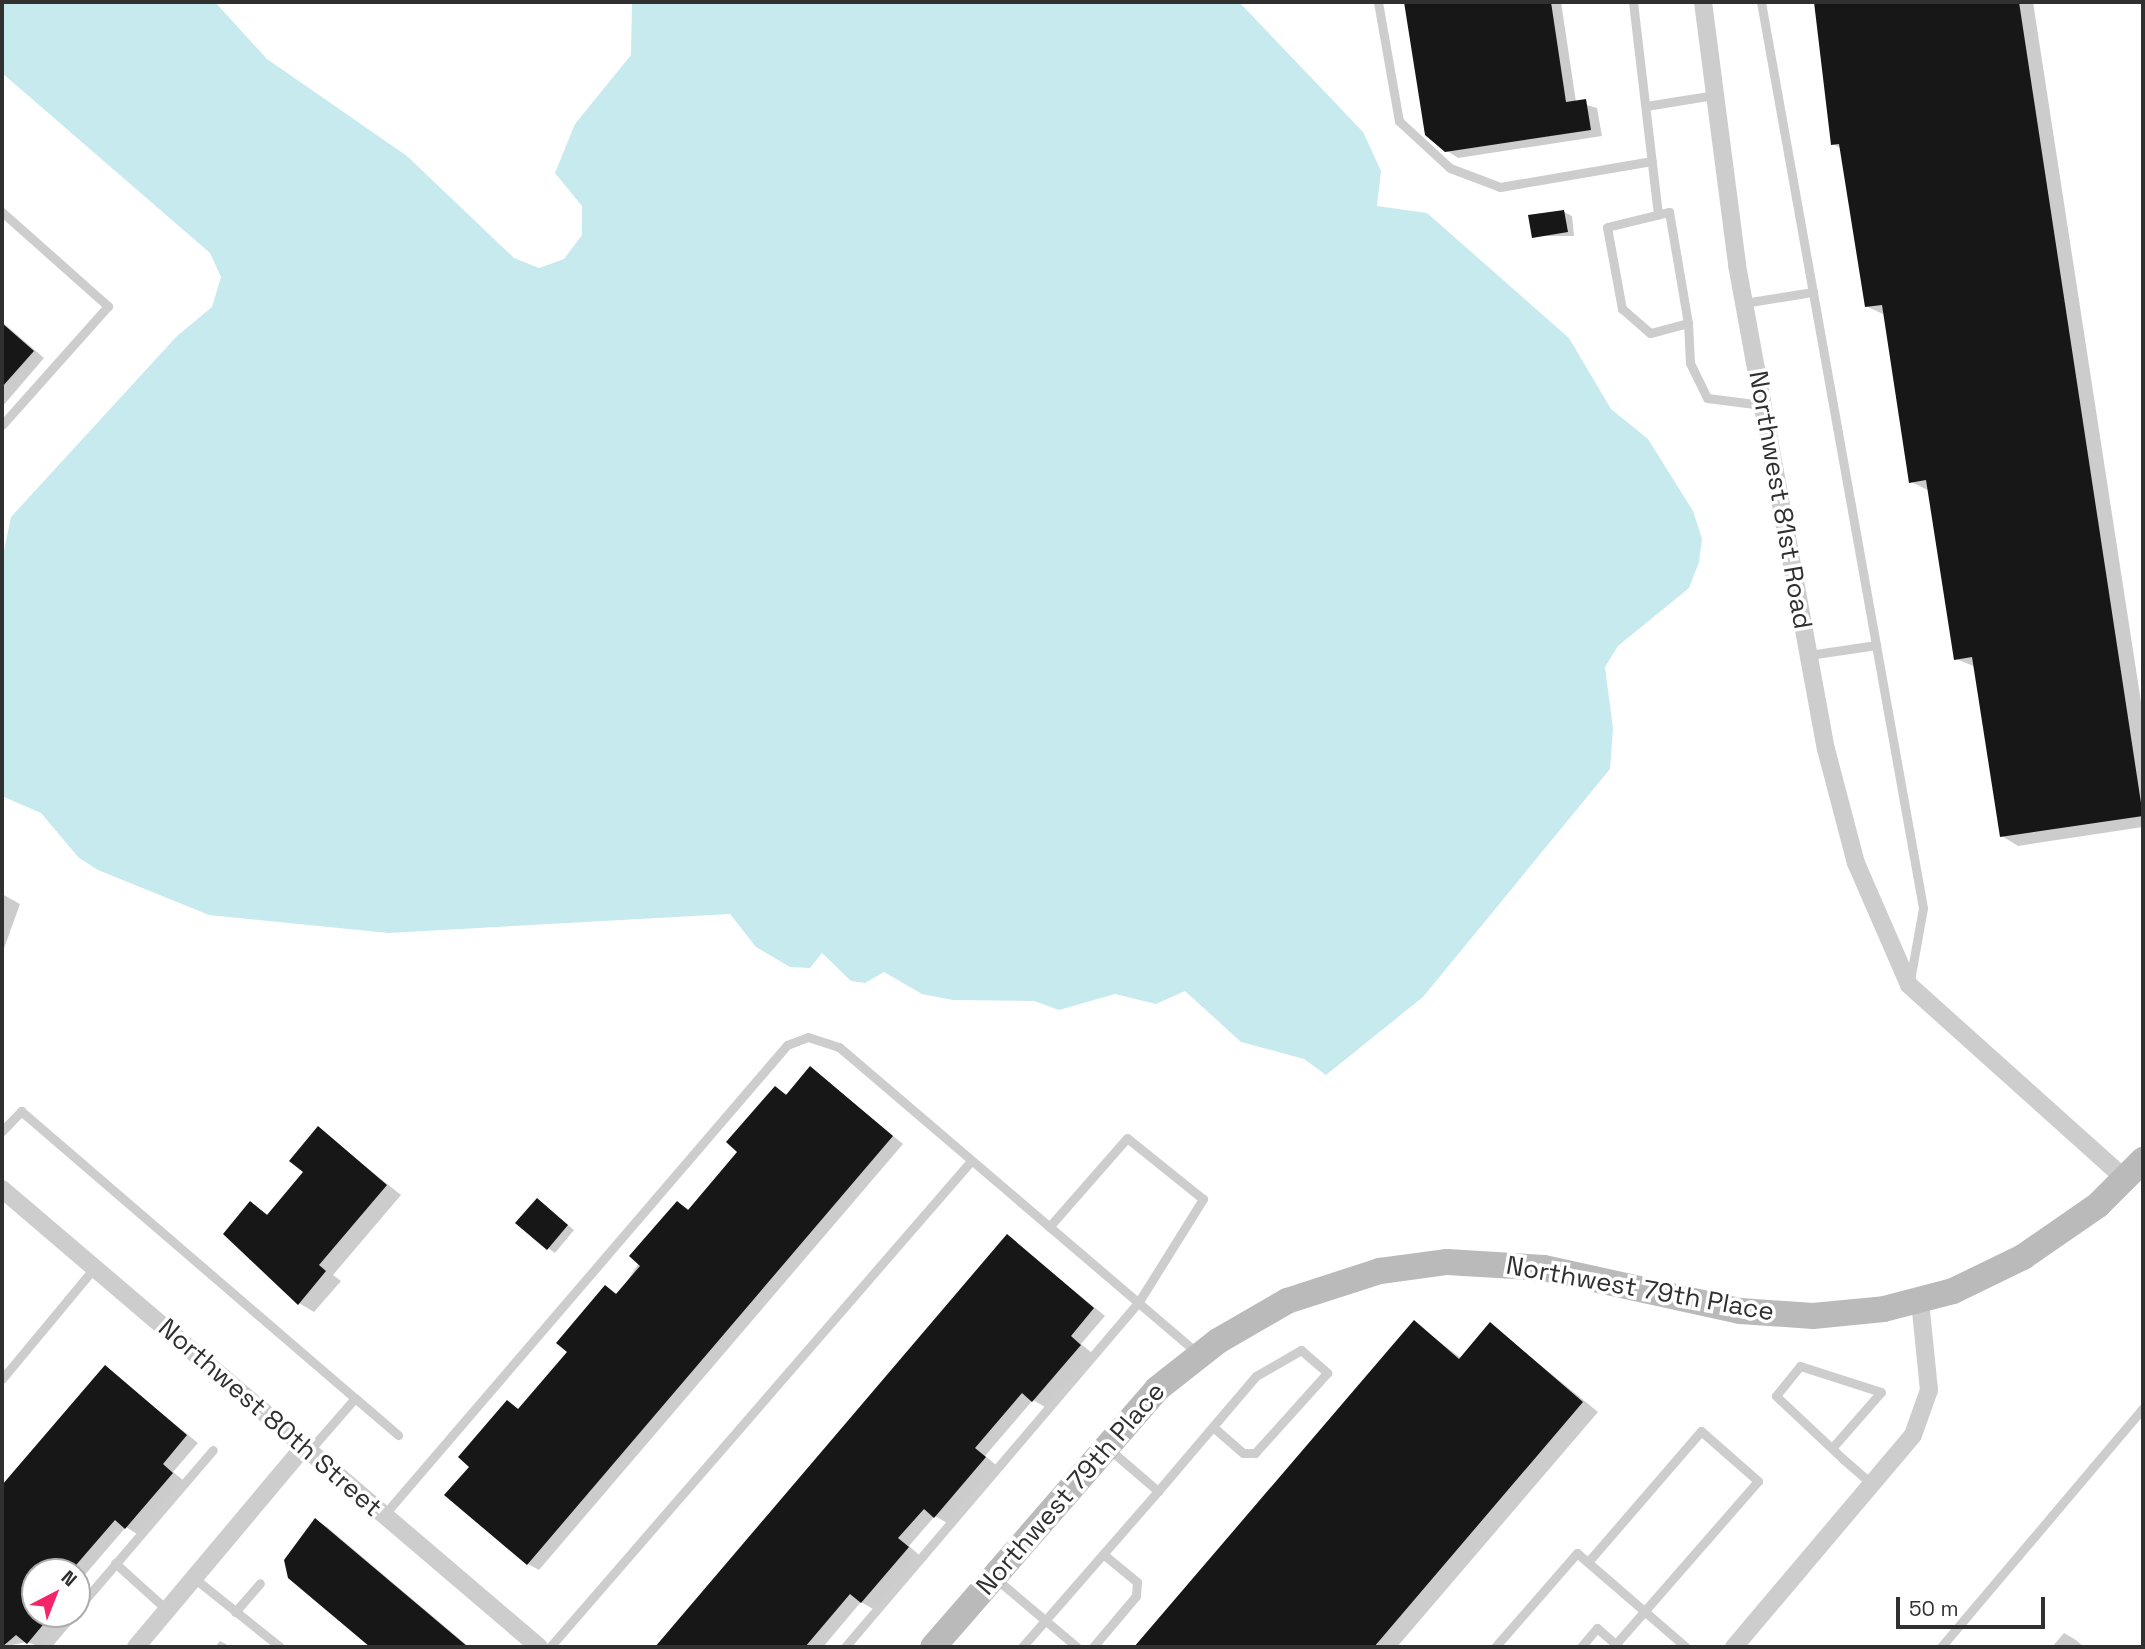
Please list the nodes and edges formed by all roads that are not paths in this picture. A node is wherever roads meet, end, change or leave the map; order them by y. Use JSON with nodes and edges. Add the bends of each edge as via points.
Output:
{"nodes":[{"id":1,"x":1378,"y":2,"type":"edge"},
{"id":2,"x":1633,"y":2,"type":"edge"},
{"id":3,"x":1703,"y":2,"type":"edge"},
{"id":4,"x":1761,"y":2,"type":"edge"},
{"id":5,"x":1715,"y":94,"type":"junction"},
{"id":6,"x":1646,"y":106,"type":"junction"},
{"id":7,"x":1652,"y":161,"type":"junction"},
{"id":8,"x":2,"y":212,"type":"edge"},
{"id":9,"x":1658,"y":215,"type":"junction"},
{"id":10,"x":1813,"y":292,"type":"junction"},
{"id":11,"x":1744,"y":303,"type":"junction"},
{"id":12,"x":1688,"y":323,"type":"junction"},
{"id":13,"x":1763,"y":405,"type":"junction"},
{"id":14,"x":2,"y":425,"type":"edge"},
{"id":15,"x":1876,"y":645,"type":"junction"},
{"id":16,"x":1809,"y":655,"type":"junction"},
{"id":17,"x":1909,"y":985,"type":"junction"},
{"id":18,"x":2,"y":1131,"type":"edge"},
{"id":19,"x":2143,"y":1160,"type":"edge"},
{"id":20,"x":971,"y":1161,"type":"junction"},
{"id":21,"x":2126,"y":1180,"type":"junction"},
{"id":22,"x":2,"y":1189,"type":"edge"},
{"id":23,"x":1049,"y":1227,"type":"junction"},
{"id":24,"x":94,"y":1268,"type":"junction"},
{"id":25,"x":1920,"y":1301,"type":"junction"},
{"id":26,"x":1138,"y":1303,"type":"junction"},
{"id":27,"x":1198,"y":1354,"type":"junction"},
{"id":28,"x":2,"y":1379,"type":"edge"},
{"id":29,"x":355,"y":1398,"type":"junction"},
{"id":30,"x":2143,"y":1408,"type":"edge"},
{"id":31,"x":1213,"y":1427,"type":"junction"},
{"id":32,"x":398,"y":1435,"type":"dead end"},
{"id":33,"x":1105,"y":1446,"type":"junction"},
{"id":34,"x":1832,"y":1448,"type":"junction"},
{"id":35,"x":306,"y":1449,"type":"junction"},
{"id":36,"x":213,"y":1450,"type":"dead end"},
{"id":37,"x":1873,"y":1485,"type":"junction"},
{"id":38,"x":1158,"y":1491,"type":"junction"},
{"id":39,"x":384,"y":1516,"type":"junction"},
{"id":40,"x":1103,"y":1553,"type":"junction"},
{"id":41,"x":1588,"y":1562,"type":"junction"},
{"id":42,"x":115,"y":1563,"type":"junction"},
{"id":43,"x":994,"y":1577,"type":"junction"},
{"id":44,"x":194,"y":1578,"type":"junction"},
{"id":45,"x":260,"y":1583,"type":"dead end"},
{"id":46,"x":91,"y":1592,"type":"edge"},
{"id":47,"x":167,"y":1610,"type":"junction"},
{"id":48,"x":1643,"y":1611,"type":"junction"},
{"id":49,"x":235,"y":1612,"type":"junction"},
{"id":50,"x":1045,"y":1620,"type":"junction"},
{"id":51,"x":61,"y":1628,"type":"edge"},
{"id":52,"x":849,"y":1646,"type":"edge"},
{"id":53,"x":1618,"y":1646,"type":"edge"},
{"id":54,"x":45,"y":1647,"type":"edge"},
{"id":55,"x":136,"y":1647,"type":"edge"},
{"id":56,"x":279,"y":1647,"type":"edge"},
{"id":57,"x":538,"y":1647,"type":"edge"},
{"id":58,"x":550,"y":1647,"type":"edge"},
{"id":59,"x":933,"y":1647,"type":"edge"},
{"id":60,"x":1022,"y":1647,"type":"edge"},
{"id":61,"x":1077,"y":1647,"type":"edge"},
{"id":62,"x":1093,"y":1647,"type":"edge"},
{"id":63,"x":1495,"y":1647,"type":"edge"},
{"id":64,"x":1581,"y":1647,"type":"edge"},
{"id":65,"x":1686,"y":1647,"type":"edge"},
{"id":66,"x":1734,"y":1647,"type":"edge"},
{"id":67,"x":1941,"y":1647,"type":"edge"}],
"edges":[{"from":1,"to":7,"type":"lane","via":[[1399,121],[1450,168],[1500,187]]},
{"from":2,"to":6,"type":"lane"},
{"from":3,"to":5,"type":"street","name":"Northwest 81st Road"},
{"from":4,"to":10,"type":"lane"},
{"from":5,"to":6,"type":"lane"},
{"from":5,"to":11,"type":"street","name":"Northwest 81st Road"},
{"from":6,"to":7,"type":"lane"},
{"from":7,"to":9,"type":"lane"},
{"from":8,"to":14,"type":"lane","via":[[108,306]]},
{"from":9,"to":12,"type":"lane","via":[[1669,212]]},
{"from":9,"to":12,"type":"lane","via":[[1607,227],[1622,309],[1650,333]]},
{"from":10,"to":11,"type":"lane"},
{"from":10,"to":15,"type":"lane"},
{"from":11,"to":13,"type":"street","name":"Northwest 81st Road"},
{"from":12,"to":13,"type":"lane","via":[[1690,363],[1707,398]]},
{"from":13,"to":16,"type":"street","name":"Northwest 81st Road"},
{"from":15,"to":16,"type":"lane"},
{"from":15,"to":17,"type":"lane","via":[[1923,908]]},
{"from":16,"to":17,"type":"street","name":"Northwest 81st Road","via":[[1856,863]]},
{"from":17,"to":21,"type":"street"},
{"from":18,"to":29,"type":"lane","via":[[22,1111]]},
{"from":19,"to":21,"type":"main road","name":"Northwest 79th Place"},
{"from":20,"to":23,"type":"lane"},
{"from":20,"to":39,"type":"lane","via":[[839,1047],[808,1037],[787,1045]]},
{"from":20,"to":58,"type":"lane"},
{"from":21,"to":25,"type":"main road","name":"Northwest 79th Place","via":[[2023,1257]]},
{"from":22,"to":24,"type":"street","name":"Northwest 80th Street"},
{"from":23,"to":26,"type":"lane"},
{"from":23,"to":26,"type":"lane","via":[[1127,1138],[1203,1199]]},
{"from":24,"to":28,"type":"lane"},
{"from":24,"to":35,"type":"street","name":"Northwest 80th Street"},
{"from":25,"to":27,"type":"main road","name":"Northwest 79th Place","via":[[1848,1314],[1776,1314],[1699,1304],[1544,1268],[1447,1262],[1380,1271],[1316,1290],[1259,1315]]},
{"from":25,"to":37,"type":"street","via":[[1927,1403],[1913,1435]]},
{"from":26,"to":27,"type":"lane"},
{"from":26,"to":52,"type":"lane"},
{"from":27,"to":33,"type":"main road","name":"Northwest 79th Place"},
{"from":29,"to":32,"type":"lane"},
{"from":29,"to":35,"type":"lane"},
{"from":30,"to":67,"type":"lane"},
{"from":31,"to":31,"type":"lane","via":[[1256,1376],[1301,1350],[1327,1373],[1255,1453],[1243,1453]]},
{"from":31,"to":38,"type":"lane"},
{"from":33,"to":38,"type":"lane"},
{"from":33,"to":43,"type":"main road","name":"Northwest 79th Place"},
{"from":34,"to":34,"type":"lane","via":[[1776,1396],[1800,1366],[1881,1392]]},
{"from":34,"to":37,"type":"lane"},
{"from":35,"to":39,"type":"street","name":"Northwest 80th Street"},
{"from":35,"to":44,"type":"street"},
{"from":36,"to":42,"type":"lane"},
{"from":37,"to":66,"type":"street"},
{"from":38,"to":40,"type":"lane"},
{"from":39,"to":57,"type":"street","name":"Northwest 80th Street"},
{"from":40,"to":50,"type":"lane"},
{"from":40,"to":62,"type":"lane","via":[[1137,1582],[1136,1597]]},
{"from":41,"to":48,"type":"lane"},
{"from":41,"to":48,"type":"lane","via":[[1701,1431],[1758,1481]]},
{"from":41,"to":63,"type":"lane","via":[[1577,1553]]},
{"from":42,"to":46,"type":"lane"},
{"from":42,"to":47,"type":"lane"},
{"from":43,"to":50,"type":"lane"},
{"from":43,"to":59,"type":"main road","name":"Northwest 79th Place"},
{"from":44,"to":47,"type":"street"},
{"from":44,"to":49,"type":"lane"},
{"from":45,"to":49,"type":"lane"},
{"from":47,"to":55,"type":"street"},
{"from":48,"to":53,"type":"lane"},
{"from":48,"to":65,"type":"lane"},
{"from":49,"to":56,"type":"lane"},
{"from":50,"to":60,"type":"lane"},
{"from":50,"to":61,"type":"lane"},
{"from":51,"to":54,"type":"lane"},
{"from":53,"to":64,"type":"lane","via":[[1597,1628]]}]}
